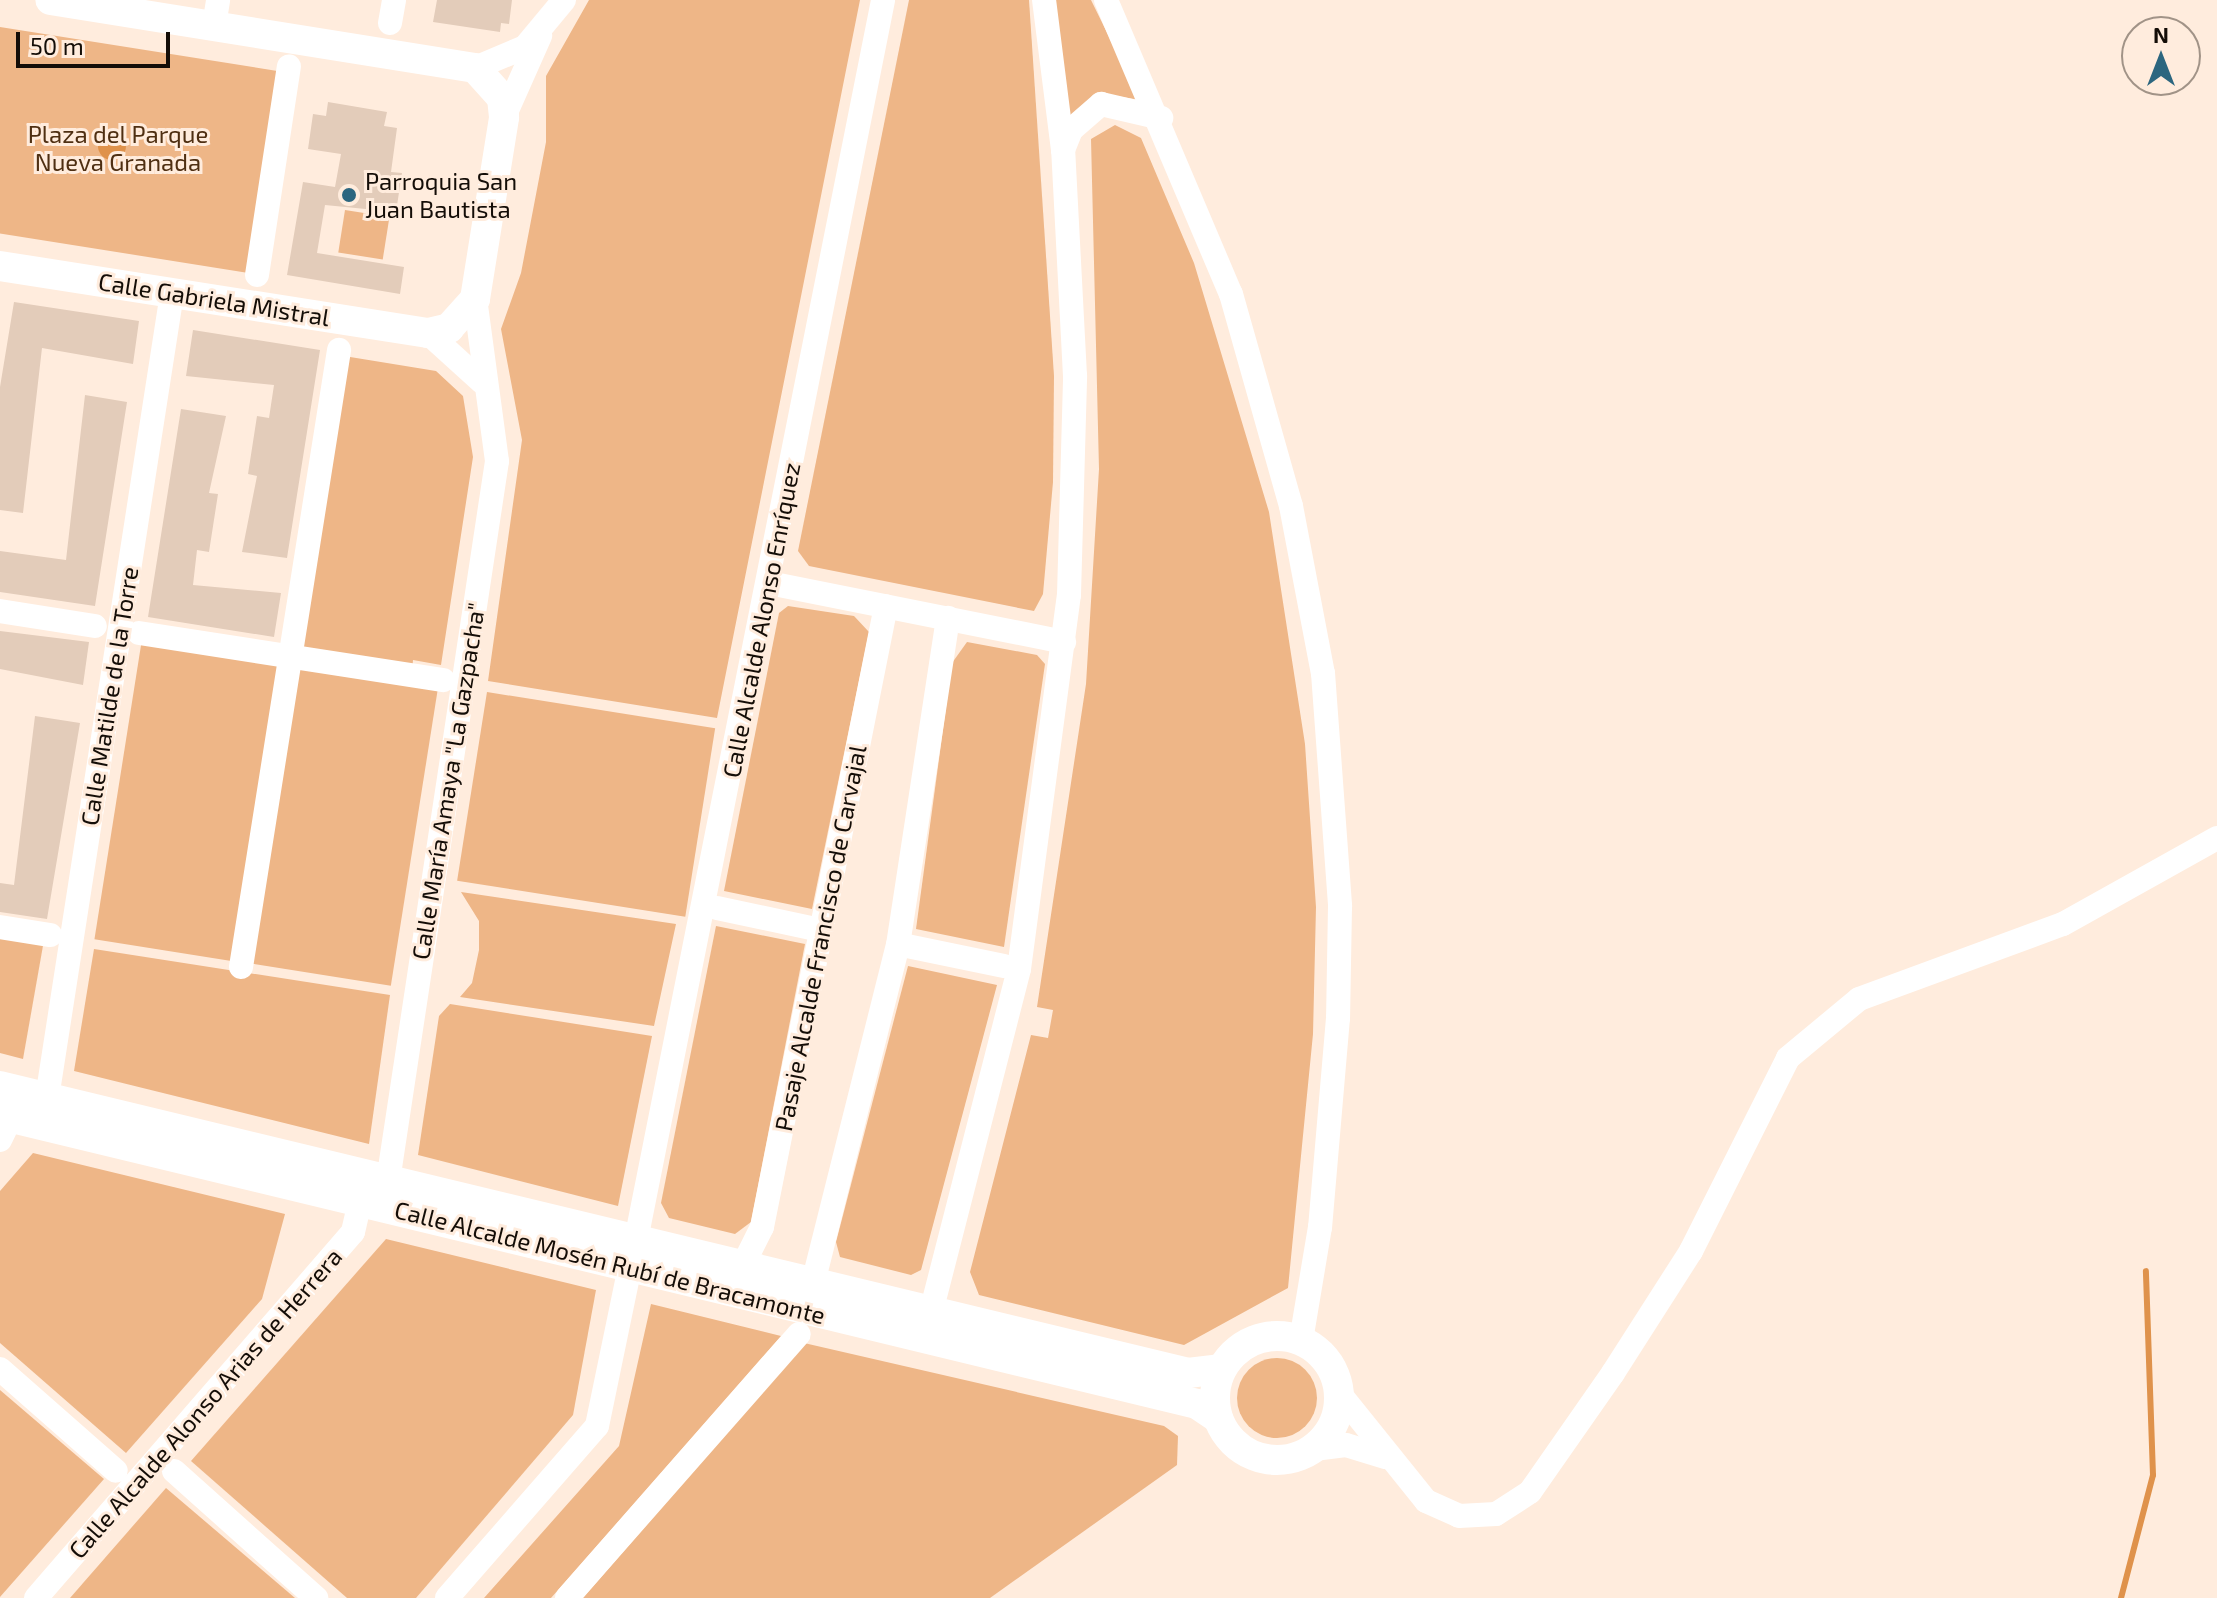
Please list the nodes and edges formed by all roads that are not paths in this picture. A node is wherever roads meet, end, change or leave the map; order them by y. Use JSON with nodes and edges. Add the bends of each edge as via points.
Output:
{"nodes":[{"id":1,"x":50,"y":0,"type":"edge"},
{"id":2,"x":564,"y":0,"type":"edge"},
{"id":3,"x":883,"y":0,"type":"edge"},
{"id":4,"x":1044,"y":0,"type":"edge"},
{"id":5,"x":1106,"y":0,"type":"edge"},
{"id":6,"x":216,"y":13,"type":"edge"},
{"id":7,"x":541,"y":34,"type":"junction"},
{"id":8,"x":289,"y":66,"type":"dead end"},
{"id":9,"x":475,"y":68,"type":"junction"},
{"id":10,"x":504,"y":117,"type":"junction"},
{"id":11,"x":1161,"y":118,"type":"junction"},
{"id":12,"x":1063,"y":150,"type":"junction"},
{"id":13,"x":0,"y":266,"type":"edge"},
{"id":14,"x":257,"y":275,"type":"dead end"},
{"id":15,"x":172,"y":293,"type":"junction"},
{"id":16,"x":475,"y":299,"type":"junction"},
{"id":17,"x":428,"y":333,"type":"junction"},
{"id":18,"x":339,"y":350,"type":"dead end"},
{"id":19,"x":482,"y":382,"type":"junction"},
{"id":20,"x":769,"y":583,"type":"junction"},
{"id":21,"x":886,"y":606,"type":"junction"},
{"id":22,"x":0,"y":611,"type":"edge"},
{"id":23,"x":948,"y":618,"type":"junction"},
{"id":24,"x":95,"y":626,"type":"dead end"},
{"id":25,"x":139,"y":633,"type":"dead end"},
{"id":26,"x":1064,"y":642,"type":"junction"},
{"id":27,"x":291,"y":657,"type":"junction"},
{"id":28,"x":443,"y":680,"type":"dead end"},
{"id":29,"x":2217,"y":838,"type":"edge"},
{"id":30,"x":717,"y":908,"type":"dead end"},
{"id":31,"x":0,"y":927,"type":"edge"},
{"id":32,"x":811,"y":928,"type":"dead end"},
{"id":33,"x":50,"y":935,"type":"dead end"},
{"id":34,"x":907,"y":946,"type":"dead end"},
{"id":35,"x":1004,"y":966,"type":"dead end"},
{"id":36,"x":241,"y":967,"type":"dead end"},
{"id":37,"x":0,"y":1086,"type":"edge"},
{"id":38,"x":47,"y":1098,"type":"junction"},
{"id":39,"x":4,"y":1124,"type":"edge"},
{"id":40,"x":388,"y":1181,"type":"junction"},
{"id":41,"x":360,"y":1202,"type":"junction"},
{"id":42,"x":633,"y":1253,"type":"junction"},
{"id":43,"x":743,"y":1265,"type":"junction"},
{"id":44,"x":813,"y":1283,"type":"junction"},
{"id":45,"x":931,"y":1312,"type":"junction"},
{"id":46,"x":799,"y":1334,"type":"dead end"},
{"id":47,"x":1301,"y":1341,"type":"junction"},
{"id":48,"x":0,"y":1369,"type":"edge"},
{"id":49,"x":1222,"y":1369,"type":"junction"},
{"id":50,"x":1340,"y":1394,"type":"junction"},
{"id":51,"x":1218,"y":1418,"type":"junction"},
{"id":52,"x":1314,"y":1449,"type":"junction"},
{"id":53,"x":1385,"y":1457,"type":"junction"},
{"id":54,"x":116,"y":1471,"type":"dead end"},
{"id":55,"x":174,"y":1471,"type":"dead end"},
{"id":56,"x":36,"y":1598,"type":"edge"},
{"id":57,"x":316,"y":1598,"type":"edge"},
{"id":58,"x":447,"y":1598,"type":"edge"},
{"id":59,"x":567,"y":1598,"type":"edge"}],
"edges":[{"from":1,"to":6,"type":"main road"},
{"from":2,"to":7,"type":"street"},
{"from":3,"to":20,"type":"street","name":"Calle Alcalde Alonso Enríquez"},
{"from":4,"to":12,"type":"street"},
{"from":5,"to":11,"type":"street"},
{"from":6,"to":9,"type":"main road"},
{"from":7,"to":9,"type":"street"},
{"from":7,"to":10,"type":"street"},
{"from":8,"to":14,"type":"street"},
{"from":9,"to":10,"type":"main road","via":[[502,98]]},
{"from":10,"to":16,"type":"main road"},
{"from":11,"to":12,"type":"street","via":[[1101,104],[1071,130]]},
{"from":11,"to":47,"type":"street","via":[[1261,391],[1323,673],[1339,892],[1338,1018],[1333,1118]]},
{"from":12,"to":26,"type":"street","via":[[1075,376]]},
{"from":13,"to":15,"type":"main road","name":"Calle Gabriela Mistral"},
{"from":15,"to":17,"type":"main road","name":"Calle Gabriela Mistral"},
{"from":15,"to":38,"type":"street","name":"Calle Matilde de la Torre"},
{"from":16,"to":17,"type":"main road","via":[[449,328]]},
{"from":16,"to":19,"type":"street","name":"Calle María Amaya \"La Gazpacha\""},
{"from":17,"to":19,"type":"street"},
{"from":18,"to":27,"type":"street"},
{"from":19,"to":40,"type":"street","name":"Calle María Amaya \"La Gazpacha\"","via":[[497,461]]},
{"from":20,"to":21,"type":"street"},
{"from":20,"to":42,"type":"street","name":"Calle Alcalde Alonso Enríquez"},
{"from":21,"to":23,"type":"street"},
{"from":21,"to":43,"type":"street","name":"Pasaje Alcalde Francisco de Carvajal","via":[[762,1227]]},
{"from":22,"to":24,"type":"street"},
{"from":23,"to":26,"type":"street"},
{"from":23,"to":44,"type":"street","via":[[898,945]]},
{"from":25,"to":27,"type":"street"},
{"from":26,"to":45,"type":"street","via":[[1019,969]]},
{"from":27,"to":28,"type":"street"},
{"from":27,"to":36,"type":"street"},
{"from":29,"to":53,"type":"street","via":[[2063,924],[1859,999],[1788,1058],[1691,1251],[1530,1492],[1496,1514],[1459,1516],[1411,1489]]},
{"from":30,"to":32,"type":"street"},
{"from":31,"to":33,"type":"street"},
{"from":34,"to":35,"type":"street"},
{"from":37,"to":38,"type":"main road","name":"Calle Alcalde Mosén Rubí de Bracamonte"},
{"from":38,"to":40,"type":"main road","name":"Calle Alcalde Mosén Rubí de Bracamonte"},
{"from":39,"to":41,"type":"main road","name":"Calle Alcalde Mosén Rubí de Bracamonte"},
{"from":40,"to":42,"type":"main road","name":"Calle Alcalde Mosén Rubí de Bracamonte"},
{"from":41,"to":42,"type":"main road","name":"Calle Alcalde Mosén Rubí de Bracamonte"},
{"from":41,"to":56,"type":"street","name":"Calle Alcalde Alonso Arias de Herrera","via":[[353,1232]]},
{"from":42,"to":43,"type":"main road","name":"Calle Alcalde Mosén Rubí de Bracamonte"},
{"from":42,"to":51,"type":"main road","name":"Calle Alcalde Mosén Rubí de Bracamonte","via":[[1197,1404]]},
{"from":42,"to":58,"type":"street","name":"Calle Alcalde Alonso Enríquez","via":[[597,1426]]},
{"from":43,"to":44,"type":"main road","name":"Calle Alcalde Mosén Rubí de Bracamonte"},
{"from":44,"to":45,"type":"main road","name":"Calle Alcalde Mosén Rubí de Bracamonte"},
{"from":45,"to":49,"type":"main road","name":"Calle Alcalde Mosén Rubí de Bracamonte","via":[[1188,1373]]},
{"from":46,"to":59,"type":"street"},
{"from":47,"to":49,"type":"main road","via":[[1257,1340]]},
{"from":47,"to":50,"type":"main road","via":[[1327,1360]]},
{"from":48,"to":54,"type":"street"},
{"from":49,"to":51,"type":"main road"},
{"from":50,"to":52,"type":"main road","via":[[1336,1420]]},
{"from":50,"to":53,"type":"street"},
{"from":51,"to":52,"type":"main road","via":[[1255,1457],[1276,1461]]},
{"from":52,"to":53,"type":"street","via":[[1346,1445]]},
{"from":55,"to":57,"type":"street"}]}
